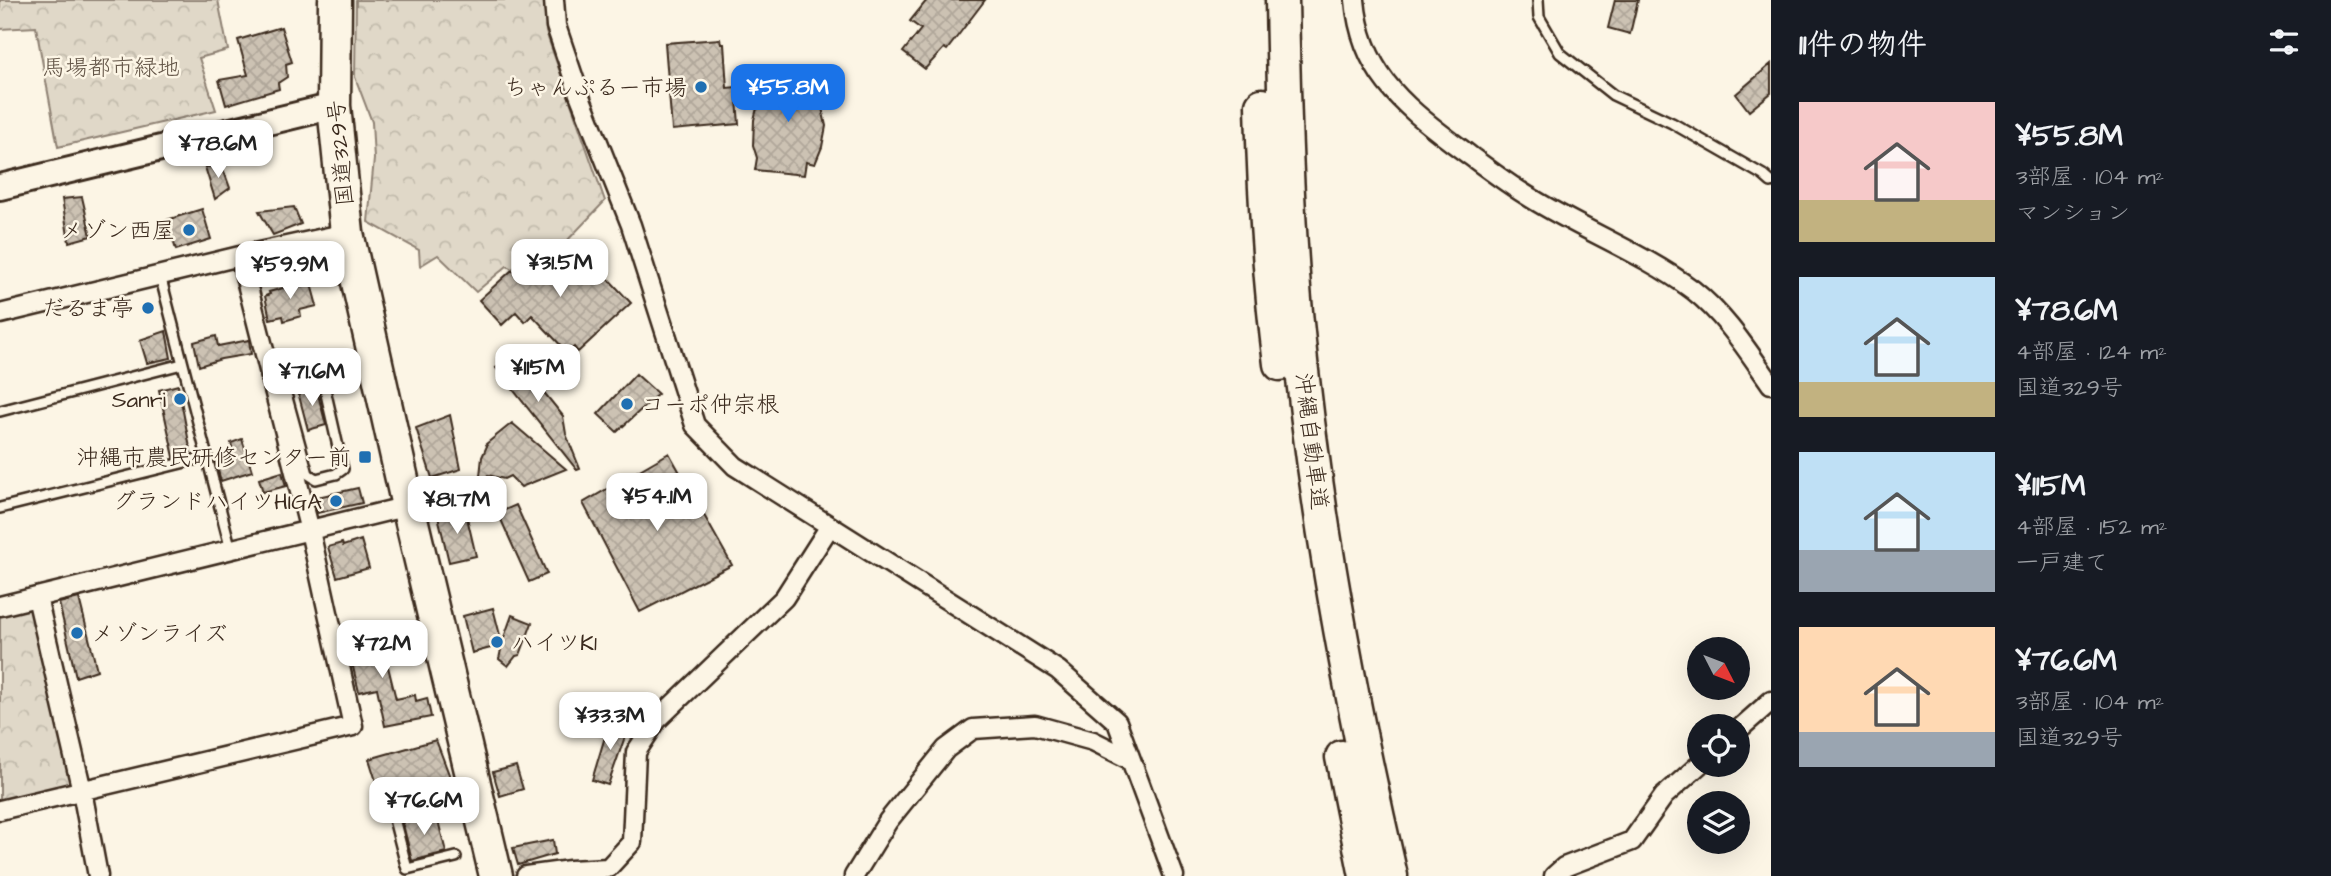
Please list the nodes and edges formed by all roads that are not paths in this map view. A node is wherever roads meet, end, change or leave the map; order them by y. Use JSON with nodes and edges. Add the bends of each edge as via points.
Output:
{"nodes":[{"id":1,"x":335,"y":0,"type":"edge"},
{"id":2,"x":554,"y":0,"type":"edge"},
{"id":3,"x":1260,"y":0,"type":"edge"},
{"id":4,"x":1282,"y":0,"type":"edge"},
{"id":5,"x":1355,"y":0,"type":"edge"},
{"id":6,"x":1538,"y":0,"type":"edge"},
{"id":7,"x":334,"y":106,"type":"junction"},
{"id":8,"x":1771,"y":181,"type":"edge"},
{"id":9,"x":0,"y":187,"type":"edge"},
{"id":10,"x":346,"y":233,"type":"junction"},
{"id":11,"x":240,"y":256,"type":"junction"},
{"id":12,"x":160,"y":275,"type":"junction"},
{"id":13,"x":0,"y":314,"type":"edge"},
{"id":14,"x":182,"y":364,"type":"junction"},
{"id":15,"x":322,"y":376,"type":"dead end"},
{"id":16,"x":283,"y":383,"type":"dead end"},
{"id":17,"x":1771,"y":384,"type":"edge"},
{"id":18,"x":0,"y":411,"type":"edge"},
{"id":19,"x":206,"y":457,"type":"junction"},
{"id":20,"x":408,"y":506,"type":"junction"},
{"id":21,"x":0,"y":508,"type":"edge"},
{"id":22,"x":830,"y":526,"type":"junction"},
{"id":23,"x":310,"y":531,"type":"junction"},
{"id":24,"x":231,"y":550,"type":"junction"},
{"id":25,"x":37,"y":597,"type":"junction"},
{"id":26,"x":0,"y":606,"type":"edge"},
{"id":27,"x":1771,"y":701,"type":"edge"},
{"id":28,"x":1750,"y":719,"type":"edge"},
{"id":29,"x":1336,"y":727,"type":"junction"},
{"id":30,"x":1131,"y":760,"type":"junction"},
{"id":31,"x":1687,"y":776,"type":"edge"},
{"id":32,"x":82,"y":791,"type":"junction"},
{"id":33,"x":445,"y":804,"type":"dead end"},
{"id":34,"x":0,"y":810,"type":"edge"},
{"id":35,"x":456,"y":856,"type":"dead end"},
{"id":36,"x":98,"y":876,"type":"edge"},
{"id":37,"x":496,"y":876,"type":"edge"},
{"id":38,"x":526,"y":876,"type":"edge"},
{"id":39,"x":854,"y":876,"type":"edge"},
{"id":40,"x":1174,"y":876,"type":"edge"},
{"id":41,"x":1350,"y":876,"type":"edge"},
{"id":42,"x":1366,"y":876,"type":"edge"},
{"id":43,"x":1391,"y":876,"type":"edge"},
{"id":44,"x":1554,"y":876,"type":"edge"}],
"edges":[{"from":1,"to":7,"type":"highway","name":"国道329号"},
{"from":2,"to":22,"type":"street","via":[[556,26],[631,225],[695,425],[735,466]]},
{"from":3,"to":29,"type":"highway","name":"沖縄自動車道","via":[[1263,152],[1275,322]]},
{"from":4,"to":43,"type":"highway","name":"沖縄自動車道","via":[[1285,147],[1297,323],[1316,480],[1362,751]]},
{"from":5,"to":17,"type":"street","via":[[1363,43],[1389,88],[1407,106],[1531,198],[1691,289],[1731,327]]},
{"from":6,"to":8,"type":"lane","via":[[1539,17],[1560,53],[1614,95]]},
{"from":7,"to":9,"type":"street"},
{"from":7,"to":10,"type":"highway","name":"国道329号"},
{"from":10,"to":11,"type":"street"},
{"from":10,"to":20,"type":"highway","name":"国道329号"},
{"from":11,"to":12,"type":"street"},
{"from":11,"to":23,"type":"street"},
{"from":12,"to":13,"type":"street"},
{"from":12,"to":14,"type":"lane"},
{"from":14,"to":18,"type":"lane"},
{"from":14,"to":19,"type":"lane"},
{"from":15,"to":16,"type":"lane","via":[[343,469],[316,479],[308,474]]},
{"from":19,"to":21,"type":"lane"},
{"from":19,"to":24,"type":"lane"},
{"from":20,"to":23,"type":"street"},
{"from":20,"to":37,"type":"highway","name":"国道329号"},
{"from":22,"to":30,"type":"street","via":[[1058,670],[1117,722]]},
{"from":22,"to":38,"type":"street","via":[[784,598],[657,720],[636,752],[632,842],[608,868]]},
{"from":23,"to":24,"type":"street"},
{"from":23,"to":32,"type":"street","via":[[354,726]]},
{"from":24,"to":25,"type":"street"},
{"from":25,"to":26,"type":"street"},
{"from":25,"to":32,"type":"street"},
{"from":27,"to":28,"type":"street"},
{"from":29,"to":41,"type":"highway","via":[[1331,769]]},
{"from":29,"to":42,"type":"highway","name":"沖縄自動車道"},
{"from":30,"to":39,"type":"street","via":[[1093,741],[1035,725],[973,729],[946,749],[888,821]]},
{"from":30,"to":40,"type":"street"},
{"from":31,"to":44,"type":"street","via":[[1664,796],[1632,841],[1564,867]]},
{"from":32,"to":34,"type":"street"},
{"from":32,"to":36,"type":"street"},
{"from":33,"to":35,"type":"lane","via":[[393,815],[407,869]]}]}
